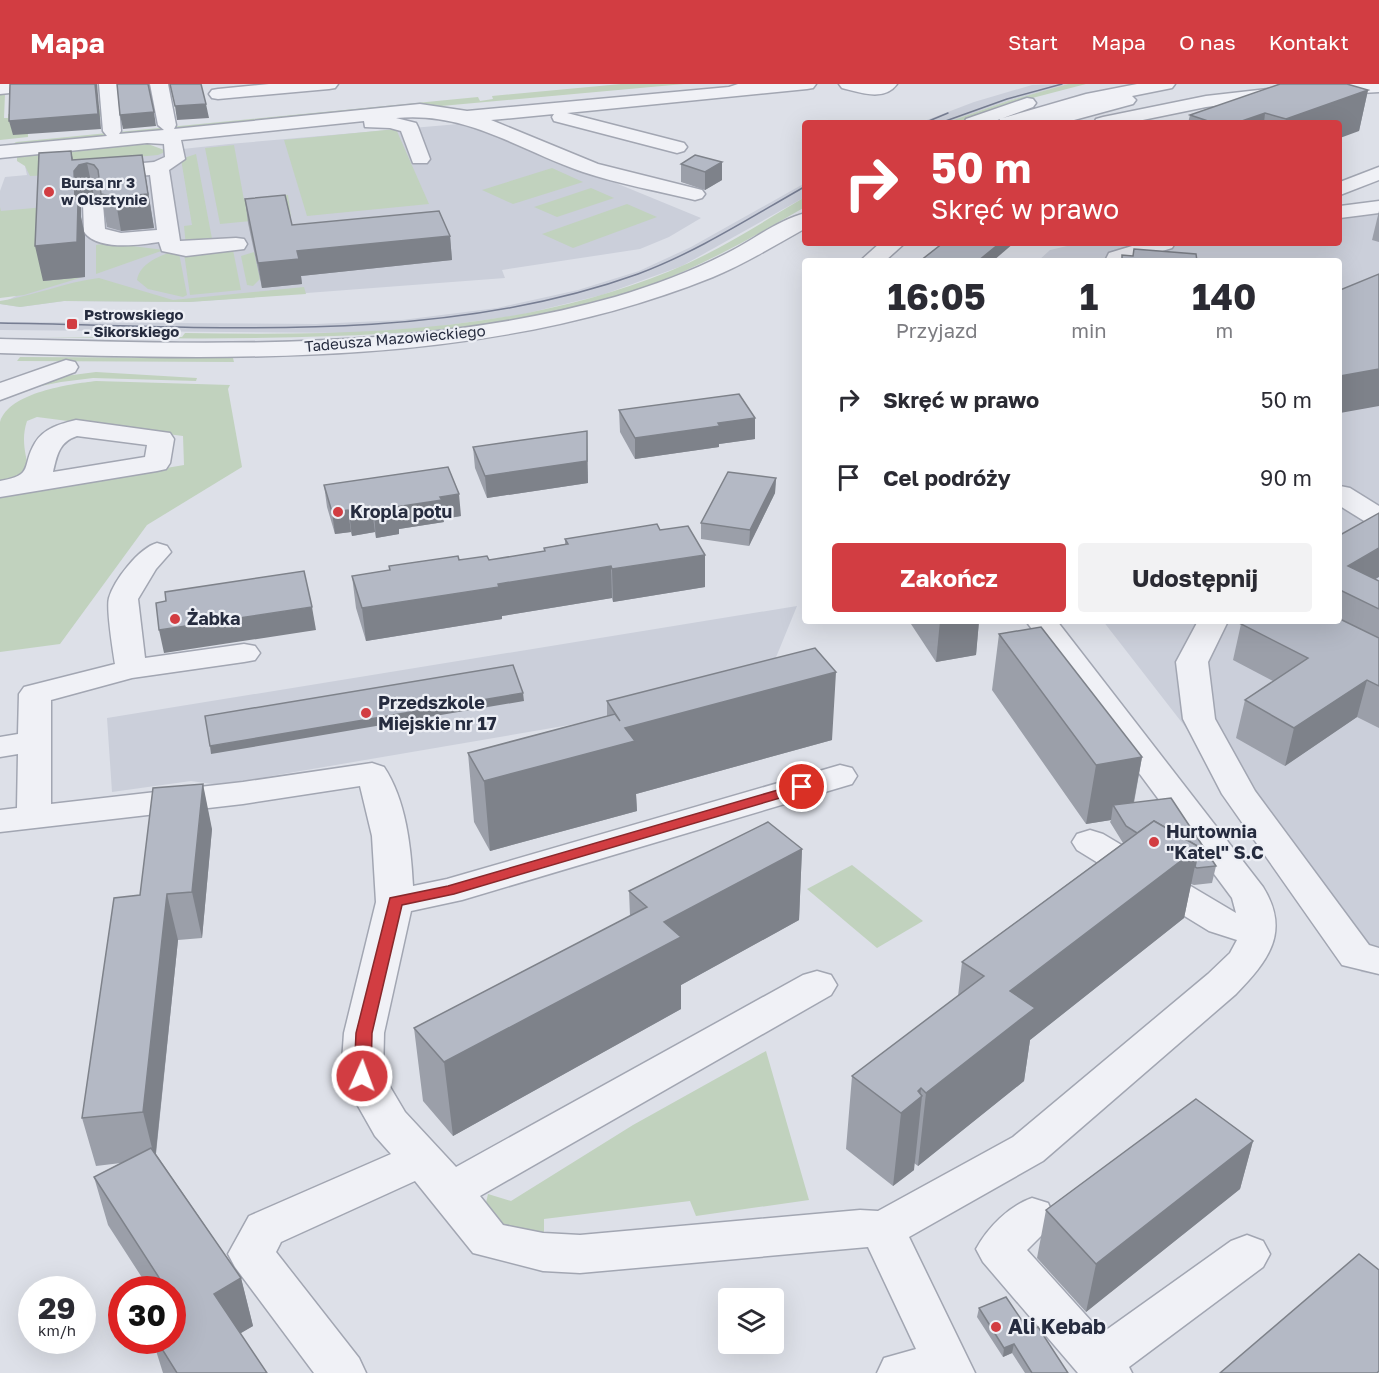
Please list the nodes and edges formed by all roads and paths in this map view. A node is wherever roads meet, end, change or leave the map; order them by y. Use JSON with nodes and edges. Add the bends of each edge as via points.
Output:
{"nodes":[{"id":1,"x":49,"y":84,"type":"edge"},
{"id":2,"x":108,"y":84,"type":"edge"},
{"id":3,"x":159,"y":84,"type":"edge"},
{"id":4,"x":329,"y":84,"type":"edge"},
{"id":5,"x":756,"y":84,"type":"edge"},
{"id":6,"x":807,"y":84,"type":"edge"},
{"id":7,"x":848,"y":84,"type":"edge"},
{"id":8,"x":888,"y":84,"type":"edge"},
{"id":9,"x":1104,"y":84,"type":"edge"},
{"id":10,"x":1166,"y":84,"type":"edge"},
{"id":11,"x":1220,"y":84,"type":"edge"},
{"id":12,"x":1379,"y":87,"type":"edge"},
{"id":13,"x":0,"y":89,"type":"edge"},
{"id":14,"x":216,"y":89,"type":"edge"},
{"id":15,"x":731,"y":92,"type":"junction"},
{"id":16,"x":454,"y":97,"type":"dead end"},
{"id":17,"x":536,"y":111,"type":"junction"},
{"id":18,"x":467,"y":117,"type":"junction"},
{"id":19,"x":226,"y":119,"type":"junction"},
{"id":20,"x":981,"y":120,"type":"edge"},
{"id":21,"x":1018,"y":120,"type":"edge"},
{"id":22,"x":1053,"y":120,"type":"edge"},
{"id":23,"x":1116,"y":120,"type":"edge"},
{"id":24,"x":112,"y":131,"type":"junction"},
{"id":25,"x":168,"y":132,"type":"junction"},
{"id":26,"x":150,"y":138,"type":"junction"},
{"id":27,"x":0,"y":142,"type":"edge"},
{"id":28,"x":0,"y":152,"type":"edge"},
{"id":29,"x":657,"y":158,"type":"dead end"},
{"id":30,"x":420,"y":159,"type":"dead end"},
{"id":31,"x":159,"y":168,"type":"junction"},
{"id":32,"x":683,"y":169,"type":"dead end"},
{"id":33,"x":1379,"y":173,"type":"edge"},
{"id":34,"x":81,"y":175,"type":"dead end"},
{"id":35,"x":658,"y":184,"type":"junction"},
{"id":36,"x":1342,"y":188,"type":"edge"},
{"id":37,"x":695,"y":194,"type":"dead end"},
{"id":38,"x":1342,"y":199,"type":"edge"},
{"id":39,"x":93,"y":204,"type":"edge"},
{"id":40,"x":1373,"y":207,"type":"edge"},
{"id":41,"x":1342,"y":212,"type":"edge"},
{"id":42,"x":802,"y":221,"type":"edge"},
{"id":43,"x":168,"y":235,"type":"junction"},
{"id":44,"x":802,"y":243,"type":"edge"},
{"id":45,"x":236,"y":244,"type":"dead end"},
{"id":46,"x":890,"y":246,"type":"edge"},
{"id":47,"x":1153,"y":246,"type":"edge"},
{"id":48,"x":1161,"y":246,"type":"edge"},
{"id":49,"x":875,"y":258,"type":"edge"},
{"id":50,"x":1117,"y":258,"type":"edge"},
{"id":51,"x":1176,"y":258,"type":"edge"},
{"id":52,"x":0,"y":346,"type":"edge"},
{"id":53,"x":66,"y":367,"type":"junction"},
{"id":54,"x":0,"y":368,"type":"edge"},
{"id":55,"x":0,"y":392,"type":"edge"},
{"id":56,"x":1342,"y":495,"type":"edge"},
{"id":57,"x":1379,"y":518,"type":"edge"},
{"id":58,"x":1349,"y":534,"type":"edge"},
{"id":59,"x":157,"y":552,"type":"dead end"},
{"id":60,"x":1043,"y":624,"type":"edge"},
{"id":61,"x":1211,"y":624,"type":"edge"},
{"id":62,"x":244,"y":653,"type":"dead end"},
{"id":63,"x":131,"y":669,"type":"junction"},
{"id":64,"x":33,"y":742,"type":"junction"},
{"id":65,"x":0,"y":747,"type":"edge"},
{"id":66,"x":840,"y":776,"type":"dead end"},
{"id":67,"x":34,"y":816,"type":"junction"},
{"id":68,"x":0,"y":821,"type":"edge"},
{"id":69,"x":1090,"y":842,"type":"dead end"},
{"id":70,"x":395,"y":902,"type":"junction"},
{"id":71,"x":1257,"y":933,"type":"junction"},
{"id":72,"x":1379,"y":961,"type":"edge"},
{"id":73,"x":817,"y":985,"type":"dead end"},
{"id":74,"x":422,"y":1159,"type":"junction"},
{"id":75,"x":451,"y":1191,"type":"junction"},
{"id":76,"x":1032,"y":1216,"type":"dead end"},
{"id":77,"x":883,"y":1230,"type":"junction"},
{"id":78,"x":1247,"y":1254,"type":"dead end"},
{"id":79,"x":948,"y":1368,"type":"edge"},
{"id":80,"x":1104,"y":1368,"type":"edge"},
{"id":81,"x":342,"y":1373,"type":"edge"},
{"id":82,"x":901,"y":1373,"type":"edge"}],
"edges":[{"from":1,"to":13,"type":"street"},
{"from":2,"to":24,"type":"street"},
{"from":3,"to":25,"type":"street"},
{"from":4,"to":14,"type":"street"},
{"from":5,"to":15,"type":"street"},
{"from":6,"to":15,"type":"street"},
{"from":7,"to":8,"type":"street","via":[[874,90]]},
{"from":9,"to":20,"type":"street","via":[[1043,98]]},
{"from":10,"to":21,"type":"street"},
{"from":11,"to":22,"type":"street","via":[[1121,102]]},
{"from":12,"to":23,"type":"street","via":[[1251,94]]},
{"from":14,"to":19,"type":"street"},
{"from":15,"to":17,"type":"street"},
{"from":16,"to":19,"type":"street","via":[[418,96]]},
{"from":17,"to":18,"type":"street"},
{"from":17,"to":29,"type":"street","via":[[677,147]]},
{"from":18,"to":26,"type":"street","via":[[420,110]]},
{"from":18,"to":35,"type":"street","via":[[591,168]]},
{"from":19,"to":25,"type":"street"},
{"from":24,"to":25,"type":"street"},
{"from":24,"to":27,"type":"street"},
{"from":25,"to":26,"type":"street"},
{"from":25,"to":30,"type":"street","via":[[195,135],[390,122],[409,127]]},
{"from":25,"to":31,"type":"street","via":[[176,159]]},
{"from":26,"to":28,"type":"street"},
{"from":31,"to":34,"type":"street"},
{"from":31,"to":43,"type":"street"},
{"from":32,"to":35,"type":"street"},
{"from":33,"to":36,"type":"street"},
{"from":35,"to":37,"type":"street"},
{"from":38,"to":40,"type":"street"},
{"from":39,"to":43,"type":"street","via":[[95,232],[101,236],[115,239]]},
{"from":40,"to":41,"type":"street"},
{"from":42,"to":52,"type":"street","name":"Tadeusza Mazowieckiego","via":[[706,272],[673,284],[552,319],[489,331],[308,348]]},
{"from":43,"to":45,"type":"street","via":[[170,246],[186,249]]},
{"from":44,"to":53,"type":"street","name":"Tadeusza Mazowieckiego","via":[[765,263],[678,298],[533,337],[345,363]]},
{"from":46,"to":49,"type":"street"},
{"from":47,"to":50,"type":"street"},
{"from":48,"to":51,"type":"street"},
{"from":53,"to":54,"type":"street","name":"Tadeusza Mazowieckiego"},
{"from":53,"to":55,"type":"street"},
{"from":56,"to":57,"type":"street"},
{"from":57,"to":58,"type":"street"},
{"from":59,"to":63,"type":"street","via":[[144,564],[123,599]]},
{"from":60,"to":71,"type":"street","via":[[1250,896]]},
{"from":61,"to":72,"type":"street","via":[[1192,662],[1199,719],[1239,794],[1356,956]]},
{"from":62,"to":63,"type":"street"},
{"from":63,"to":64,"type":"street","via":[[35,694]]},
{"from":64,"to":65,"type":"street"},
{"from":64,"to":67,"type":"street"},
{"from":66,"to":70,"type":"street","via":[[449,891]]},
{"from":67,"to":68,"type":"street"},
{"from":67,"to":70,"type":"street","via":[[372,774],[388,819],[396,876]]},
{"from":69,"to":71,"type":"street","via":[[1222,922]]},
{"from":70,"to":74,"type":"street","via":[[364,1033],[362,1076],[390,1124]]},
{"from":71,"to":77,"type":"street","via":[[1252,955],[1222,984],[1028,1149]]},
{"from":73,"to":75,"type":"street"},
{"from":74,"to":75,"type":"street"},
{"from":74,"to":81,"type":"street","via":[[266,1229],[251,1254]]},
{"from":75,"to":77,"type":"street","via":[[489,1240],[543,1252],[580,1254],[860,1228]]},
{"from":76,"to":80,"type":"street","via":[[999,1249]]},
{"from":77,"to":79,"type":"street"},
{"from":78,"to":80,"type":"street"},
{"from":79,"to":82,"type":"street"}]}
